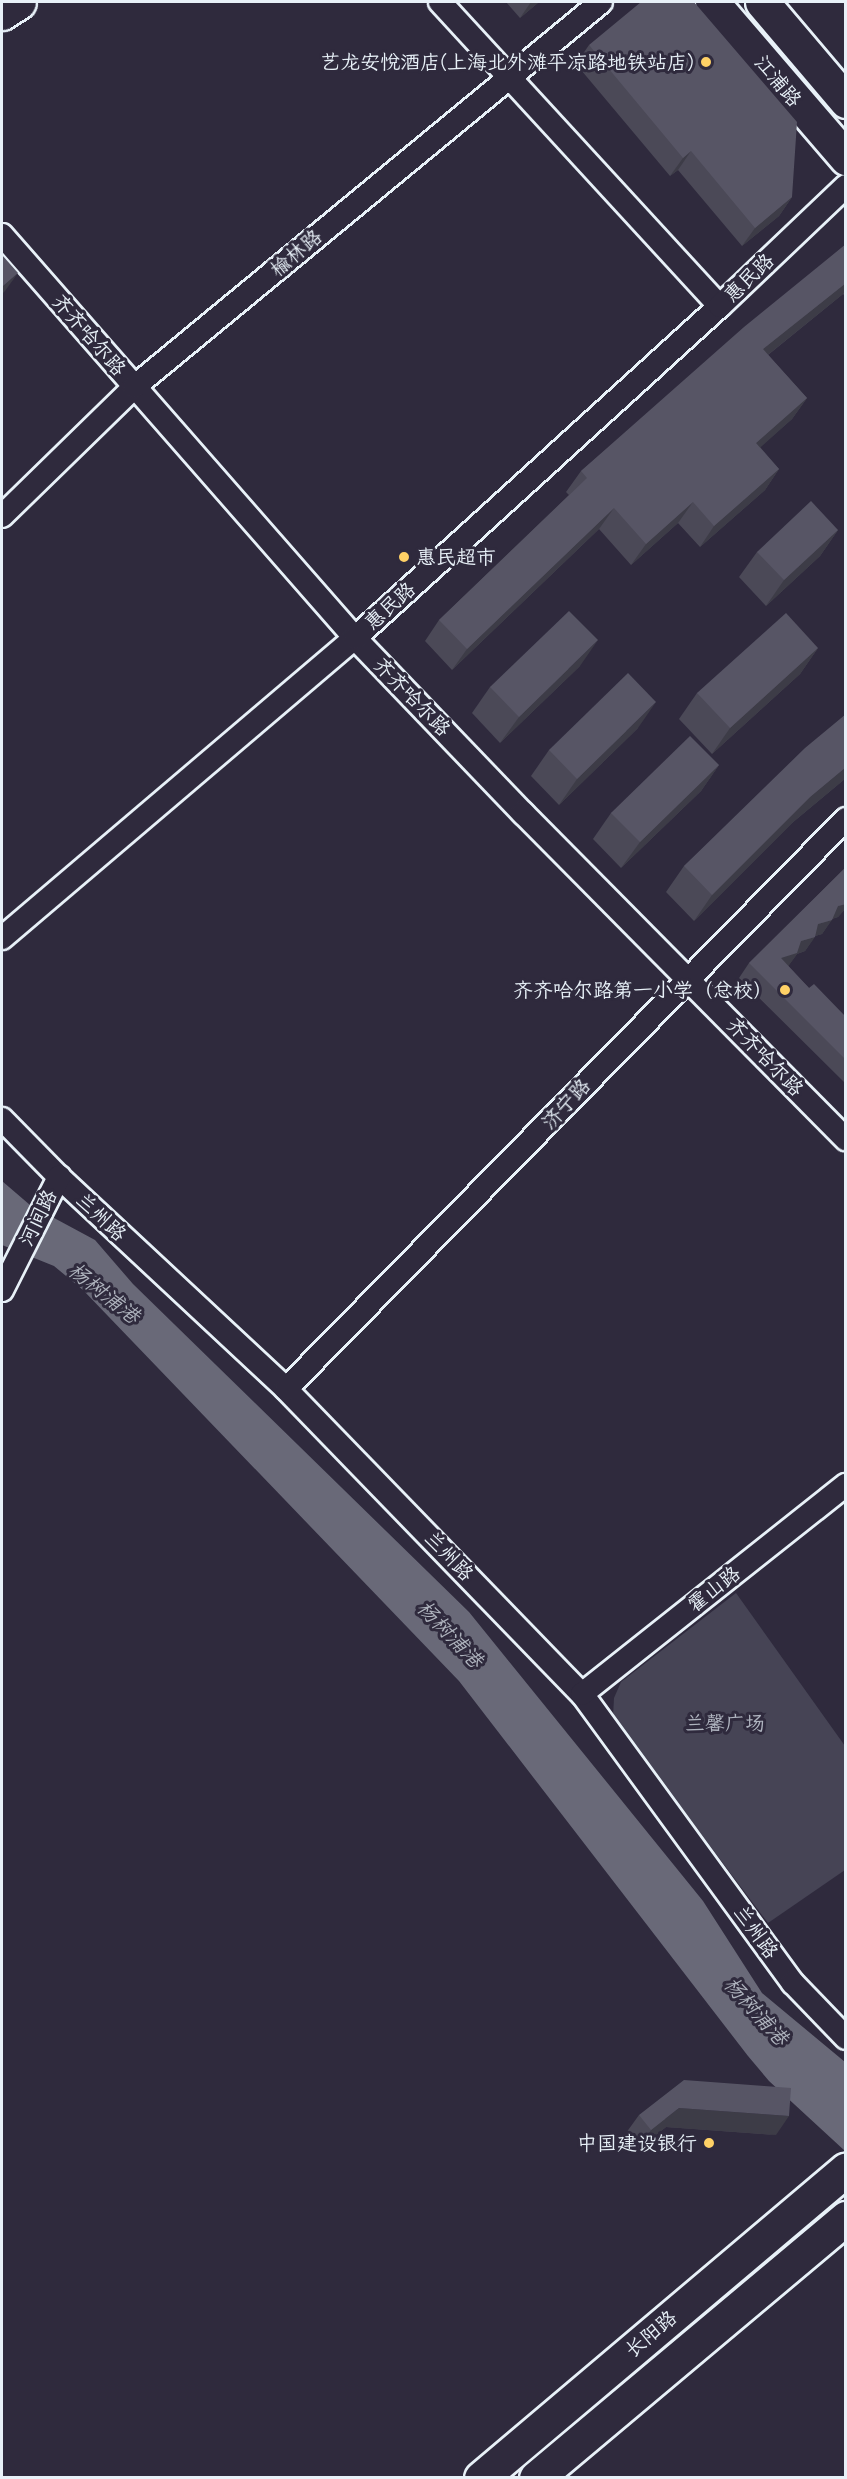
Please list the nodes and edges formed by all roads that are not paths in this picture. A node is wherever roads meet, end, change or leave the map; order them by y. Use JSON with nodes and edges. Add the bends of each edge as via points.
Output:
{"nodes":[{"id":1,"x":440,"y":2,"type":"edge"},
{"id":2,"x":601,"y":2,"type":"edge"},
{"id":3,"x":712,"y":2,"type":"edge"},
{"id":4,"x":762,"y":2,"type":"edge"},
{"id":5,"x":509,"y":78,"type":"junction"},
{"id":6,"x":846,"y":101,"type":"edge"},
{"id":7,"x":846,"y":158,"type":"edge"},
{"id":8,"x":846,"y":186,"type":"edge"},
{"id":9,"x":2,"y":235,"type":"edge"},
{"id":10,"x":720,"y":306,"type":"junction"},
{"id":11,"x":134,"y":387,"type":"junction"},
{"id":12,"x":2,"y":516,"type":"edge"},
{"id":13,"x":355,"y":638,"type":"junction"},
{"id":14,"x":846,"y":819,"type":"edge"},
{"id":15,"x":2,"y":938,"type":"edge"},
{"id":16,"x":687,"y":977,"type":"junction"},
{"id":17,"x":2,"y":1119,"type":"edge"},
{"id":18,"x":846,"y":1139,"type":"edge"},
{"id":19,"x":58,"y":1177,"type":"junction"},
{"id":20,"x":2,"y":1290,"type":"edge"},
{"id":21,"x":286,"y":1389,"type":"junction"},
{"id":22,"x":846,"y":1485,"type":"edge"},
{"id":23,"x":582,"y":1694,"type":"junction"},
{"id":24,"x":846,"y":2038,"type":"edge"},
{"id":25,"x":846,"y":2170,"type":"edge"},
{"id":26,"x":845,"y":2218,"type":"edge"},
{"id":27,"x":481,"y":2478,"type":"edge"},
{"id":28,"x":536,"y":2478,"type":"edge"}],
"edges":[{"from":1,"to":5,"type":"street"},
{"from":2,"to":5,"type":"street","name":"榆林路"},
{"from":3,"to":7,"type":"main road","name":"江浦路"},
{"from":4,"to":6,"type":"main road","name":"江浦路"},
{"from":5,"to":10,"type":"street"},
{"from":5,"to":11,"type":"street","name":"榆林路"},
{"from":8,"to":10,"type":"street","name":"惠民路"},
{"from":9,"to":11,"type":"street","name":"齐齐哈尔路"},
{"from":10,"to":13,"type":"street","name":"惠民路"},
{"from":11,"to":12,"type":"street","name":"榆林路"},
{"from":11,"to":13,"type":"street","name":"齐齐哈尔路"},
{"from":13,"to":15,"type":"street","name":"惠民路"},
{"from":13,"to":16,"type":"street","name":"齐齐哈尔路"},
{"from":14,"to":16,"type":"street","name":"济宁路"},
{"from":16,"to":18,"type":"street","name":"齐齐哈尔路"},
{"from":16,"to":21,"type":"street","name":"济宁路","via":[[495,1179]]},
{"from":17,"to":19,"type":"street","name":"兰州路"},
{"from":19,"to":20,"type":"street","name":"河间路"},
{"from":19,"to":21,"type":"street","name":"兰州路"},
{"from":21,"to":23,"type":"street","name":"兰州路"},
{"from":22,"to":23,"type":"street","name":"霍山路"},
{"from":23,"to":24,"type":"street","name":"兰州路","via":[[794,1983]]},
{"from":25,"to":27,"type":"main road","name":"长阳路"},
{"from":26,"to":28,"type":"main road","name":"长阳路"}]}
